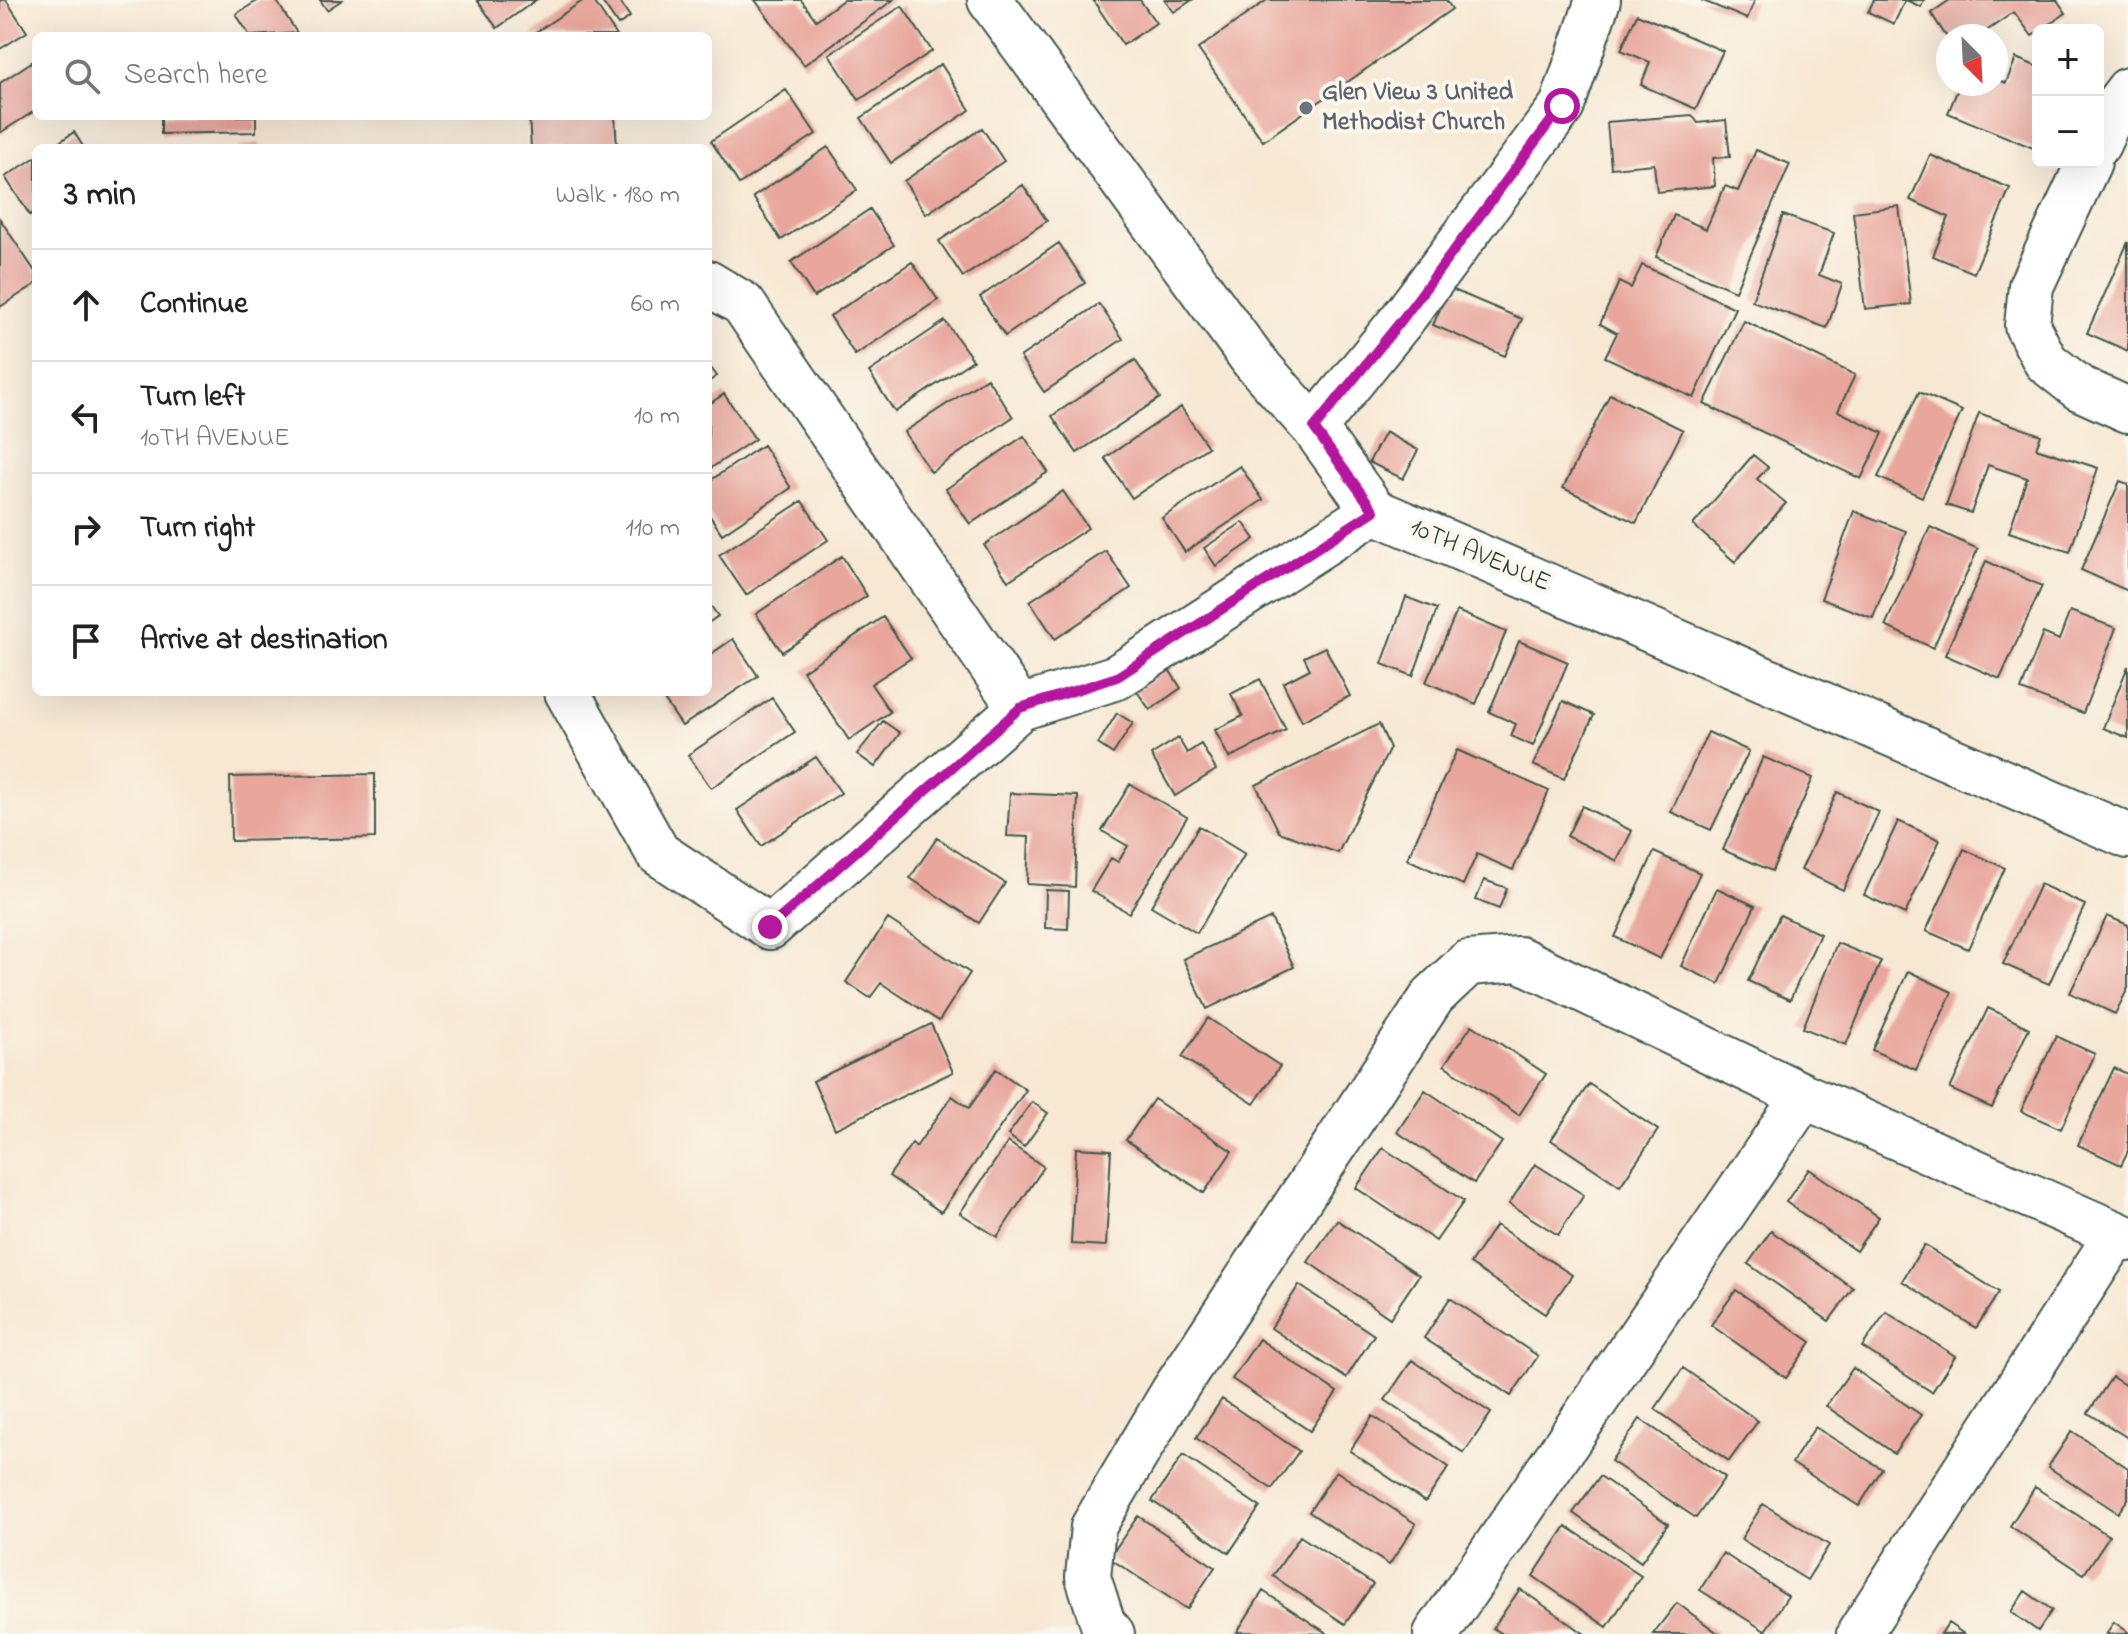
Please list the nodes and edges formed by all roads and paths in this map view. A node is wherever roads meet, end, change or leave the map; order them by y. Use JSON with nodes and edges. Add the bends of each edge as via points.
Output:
{"nodes":[{"id":1,"x":990,"y":0,"type":"edge"},
{"id":2,"x":1598,"y":0,"type":"edge"},
{"id":3,"x":2128,"y":90,"type":"edge"},
{"id":4,"x":2104,"y":131,"type":"edge"},
{"id":5,"x":2086,"y":168,"type":"edge"},
{"id":6,"x":712,"y":285,"type":"edge"},
{"id":7,"x":2128,"y":410,"type":"edge"},
{"id":8,"x":1314,"y":428,"type":"junction"},
{"id":9,"x":1374,"y":511,"type":"junction"},
{"id":10,"x":569,"y":696,"type":"edge"},
{"id":11,"x":1020,"y":708,"type":"junction"},
{"id":12,"x":2128,"y":836,"type":"edge"},
{"id":13,"x":1804,"y":1096,"type":"junction"},
{"id":14,"x":2122,"y":1236,"type":"edge"},
{"id":15,"x":1112,"y":1634,"type":"edge"},
{"id":16,"x":1436,"y":1634,"type":"edge"},
{"id":17,"x":1859,"y":1634,"type":"edge"}],
"edges":[{"from":1,"to":8,"type":"street","via":[[1253,360]]},
{"from":2,"to":8,"type":"street","via":[[1562,106]]},
{"from":3,"to":4,"type":"street"},
{"from":5,"to":7,"type":"street","via":[[2031,286],[2027,326],[2046,362],[2079,388]]},
{"from":6,"to":11,"type":"street","via":[[743,304]]},
{"from":8,"to":9,"type":"street"},
{"from":9,"to":11,"type":"street","via":[[1117,677]]},
{"from":9,"to":12,"type":"street","name":"10TH AVENUE"},
{"from":10,"to":11,"type":"street","via":[[658,853],[770,927]]},
{"from":13,"to":14,"type":"street"},
{"from":13,"to":15,"type":"street","via":[[1519,959],[1468,963],[1424,1009],[1173,1392],[1093,1527],[1088,1577],[1103,1624]]},
{"from":13,"to":16,"type":"street"},
{"from":14,"to":17,"type":"street"}]}
